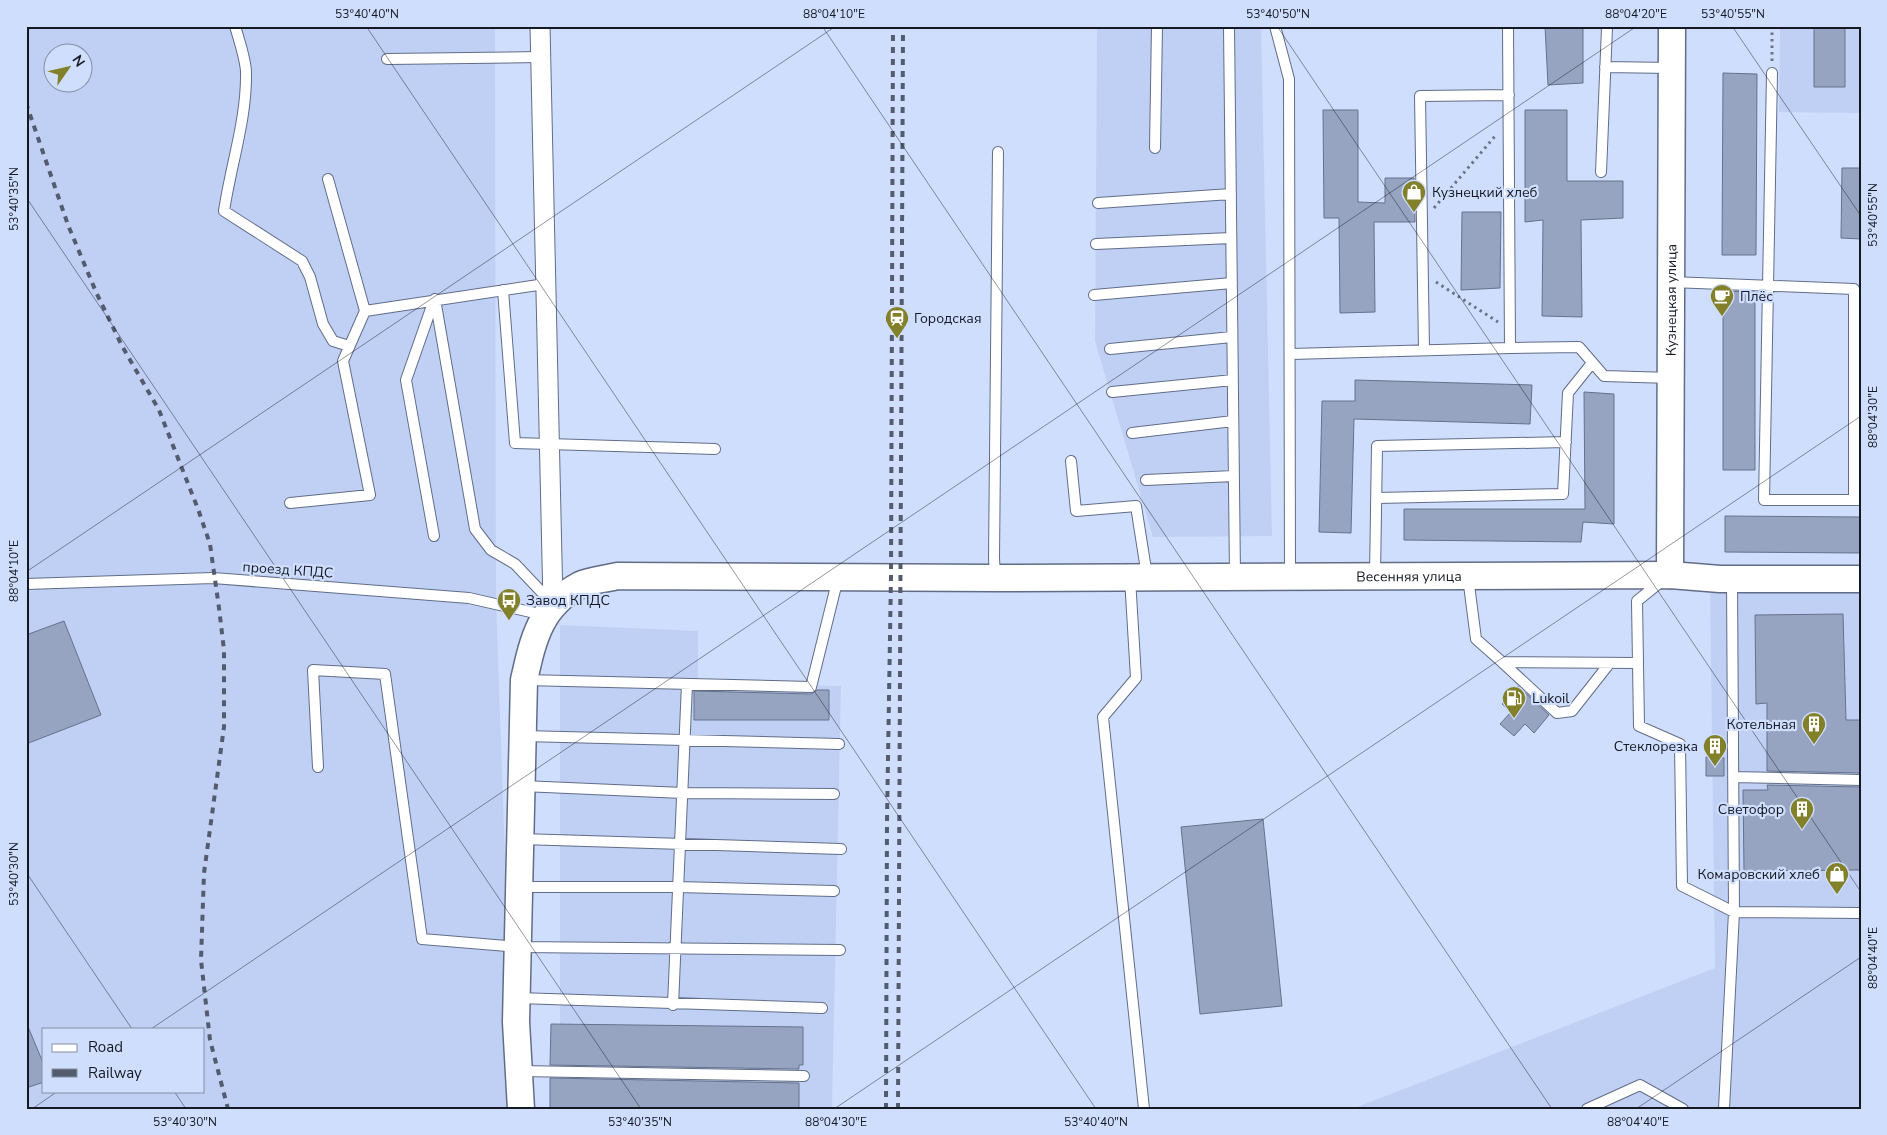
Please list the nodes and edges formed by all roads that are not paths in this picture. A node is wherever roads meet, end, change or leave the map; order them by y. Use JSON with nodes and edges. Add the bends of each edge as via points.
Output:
{"nodes":[{"id":1,"x":235,"y":26,"type":"edge"},
{"id":2,"x":540,"y":26,"type":"edge"},
{"id":3,"x":1157,"y":26,"type":"edge"},
{"id":4,"x":1229,"y":26,"type":"edge"},
{"id":5,"x":1275,"y":26,"type":"edge"},
{"id":6,"x":1508,"y":26,"type":"edge"},
{"id":7,"x":1672,"y":26,"type":"edge"},
{"id":8,"x":1606,"y":28,"type":"dead end"},
{"id":9,"x":540,"y":57,"type":"junction"},
{"id":10,"x":387,"y":59,"type":"dead end"},
{"id":11,"x":1606,"y":67,"type":"junction"},
{"id":12,"x":1672,"y":68,"type":"junction"},
{"id":13,"x":1772,"y":73,"type":"road end"},
{"id":14,"x":1509,"y":95,"type":"junction"},
{"id":15,"x":1155,"y":148,"type":"dead end"},
{"id":16,"x":998,"y":152,"type":"dead end"},
{"id":17,"x":1600,"y":172,"type":"dead end"},
{"id":18,"x":328,"y":179,"type":"dead end"},
{"id":19,"x":1231,"y":194,"type":"junction"},
{"id":20,"x":1098,"y":203,"type":"dead end"},
{"id":21,"x":1232,"y":238,"type":"junction"},
{"id":22,"x":1096,"y":244,"type":"dead end"},
{"id":23,"x":1672,"y":282,"type":"junction"},
{"id":24,"x":1232,"y":283,"type":"junction"},
{"id":25,"x":546,"y":284,"type":"junction"},
{"id":26,"x":1768,"y":284,"type":"junction"},
{"id":27,"x":503,"y":290,"type":"junction"},
{"id":28,"x":1094,"y":295,"type":"dead end"},
{"id":29,"x":435,"y":299,"type":"junction"},
{"id":30,"x":365,"y":311,"type":"junction"},
{"id":31,"x":1232,"y":337,"type":"junction"},
{"id":32,"x":349,"y":346,"type":"junction"},
{"id":33,"x":1510,"y":348,"type":"junction"},
{"id":34,"x":1110,"y":349,"type":"dead end"},
{"id":35,"x":1424,"y":350,"type":"junction"},
{"id":36,"x":1290,"y":354,"type":"junction"},
{"id":37,"x":1592,"y":363,"type":"junction"},
{"id":38,"x":1671,"y":378,"type":"junction"},
{"id":39,"x":1233,"y":380,"type":"junction"},
{"id":40,"x":1112,"y":392,"type":"dead end"},
{"id":41,"x":1233,"y":421,"type":"junction"},
{"id":42,"x":1132,"y":433,"type":"dead end"},
{"id":43,"x":1566,"y":442,"type":"junction"},
{"id":44,"x":549,"y":445,"type":"junction"},
{"id":45,"x":715,"y":449,"type":"dead end"},
{"id":46,"x":1071,"y":461,"type":"dead end"},
{"id":47,"x":1234,"y":476,"type":"junction"},
{"id":48,"x":1146,"y":480,"type":"dead end"},
{"id":49,"x":1377,"y":498,"type":"junction"},
{"id":50,"x":1857,"y":500,"type":"edge"},
{"id":51,"x":290,"y":503,"type":"dead end"},
{"id":52,"x":434,"y":536,"type":"dead end"},
{"id":53,"x":1670,"y":575,"type":"junction"},
{"id":54,"x":1290,"y":576,"type":"junction"},
{"id":55,"x":1375,"y":576,"type":"junction"},
{"id":56,"x":1468,"y":576,"type":"junction"},
{"id":57,"x":838,"y":577,"type":"junction"},
{"id":58,"x":1138,"y":577,"type":"junction"},
{"id":59,"x":1235,"y":577,"type":"junction"},
{"id":60,"x":996,"y":578,"type":"junction"},
{"id":61,"x":1732,"y":579,"type":"junction"},
{"id":62,"x":1861,"y":579,"type":"edge"},
{"id":63,"x":26,"y":584,"type":"edge"},
{"id":64,"x":549,"y":610,"type":"junction"},
{"id":65,"x":1502,"y":662,"type":"junction"},
{"id":66,"x":1638,"y":663,"type":"junction"},
{"id":67,"x":1609,"y":664,"type":"junction"},
{"id":68,"x":524,"y":680,"type":"junction"},
{"id":69,"x":688,"y":684,"type":"junction"},
{"id":70,"x":522,"y":736,"type":"junction"},
{"id":71,"x":685,"y":740,"type":"junction"},
{"id":72,"x":839,"y":744,"type":"dead end"},
{"id":73,"x":318,"y":767,"type":"dead end"},
{"id":74,"x":1733,"y":778,"type":"junction"},
{"id":75,"x":1861,"y":780,"type":"edge"},
{"id":76,"x":521,"y":786,"type":"junction"},
{"id":77,"x":683,"y":793,"type":"junction"},
{"id":78,"x":834,"y":794,"type":"dead end"},
{"id":79,"x":520,"y":839,"type":"junction"},
{"id":80,"x":680,"y":845,"type":"junction"},
{"id":81,"x":841,"y":848,"type":"dead end"},
{"id":82,"x":519,"y":887,"type":"junction"},
{"id":83,"x":678,"y":887,"type":"junction"},
{"id":84,"x":834,"y":892,"type":"dead end"},
{"id":85,"x":1734,"y":912,"type":"junction"},
{"id":86,"x":1861,"y":913,"type":"edge"},
{"id":87,"x":518,"y":947,"type":"junction"},
{"id":88,"x":676,"y":947,"type":"junction"},
{"id":89,"x":840,"y":950,"type":"dead end"},
{"id":90,"x":517,"y":998,"type":"junction"},
{"id":91,"x":673,"y":1005,"type":"junction"},
{"id":92,"x":822,"y":1008,"type":"dead end"},
{"id":93,"x":519,"y":1071,"type":"junction"},
{"id":94,"x":804,"y":1076,"type":"dead end"},
{"id":95,"x":521,"y":1109,"type":"edge"},
{"id":96,"x":1144,"y":1109,"type":"edge"},
{"id":97,"x":1587,"y":1109,"type":"edge"},
{"id":98,"x":1682,"y":1109,"type":"edge"},
{"id":99,"x":1724,"y":1109,"type":"edge"}],
"edges":[{"from":1,"to":32,"type":"lane","via":[[246,69],[241,124],[224,211],[302,261],[310,277],[323,324],[333,341]]},
{"from":2,"to":9,"type":"street"},
{"from":3,"to":15,"type":"lane"},
{"from":4,"to":19,"type":"lane"},
{"from":5,"to":36,"type":"lane","via":[[1289,79]]},
{"from":6,"to":14,"type":"lane"},
{"from":7,"to":12,"type":"street","name":"Кузнецкая улица"},
{"from":8,"to":11,"type":"lane"},
{"from":9,"to":10,"type":"lane"},
{"from":9,"to":25,"type":"street"},
{"from":11,"to":12,"type":"lane"},
{"from":11,"to":17,"type":"lane"},
{"from":12,"to":23,"type":"street","name":"Кузнецкая улица"},
{"from":13,"to":26,"type":"lane"},
{"from":14,"to":33,"type":"lane"},
{"from":14,"to":35,"type":"lane","via":[[1420,96]]},
{"from":16,"to":60,"type":"lane"},
{"from":18,"to":30,"type":"lane"},
{"from":19,"to":20,"type":"lane"},
{"from":19,"to":21,"type":"lane"},
{"from":21,"to":22,"type":"lane"},
{"from":21,"to":24,"type":"lane"},
{"from":23,"to":26,"type":"lane"},
{"from":23,"to":38,"type":"street","name":"Кузнецкая улица"},
{"from":24,"to":28,"type":"lane"},
{"from":24,"to":31,"type":"lane"},
{"from":25,"to":27,"type":"lane"},
{"from":25,"to":44,"type":"street"},
{"from":26,"to":50,"type":"lane","via":[[1854,289]]},
{"from":26,"to":50,"type":"lane","via":[[1764,500]]},
{"from":27,"to":29,"type":"lane"},
{"from":27,"to":44,"type":"lane","via":[[515,443]]},
{"from":29,"to":30,"type":"lane"},
{"from":29,"to":52,"type":"lane","via":[[406,380]]},
{"from":29,"to":64,"type":"lane","via":[[475,529],[491,550],[514,564]]},
{"from":30,"to":32,"type":"lane"},
{"from":31,"to":34,"type":"lane"},
{"from":31,"to":39,"type":"lane"},
{"from":32,"to":51,"type":"lane","via":[[343,361],[370,495]]},
{"from":33,"to":35,"type":"lane"},
{"from":33,"to":37,"type":"lane","via":[[1578,347]]},
{"from":35,"to":36,"type":"lane"},
{"from":36,"to":54,"type":"lane"},
{"from":37,"to":38,"type":"lane","via":[[1604,376]]},
{"from":37,"to":43,"type":"lane","via":[[1568,393]]},
{"from":38,"to":53,"type":"street","name":"Кузнецкая улица"},
{"from":39,"to":40,"type":"lane"},
{"from":39,"to":41,"type":"lane"},
{"from":41,"to":42,"type":"lane"},
{"from":41,"to":47,"type":"lane"},
{"from":43,"to":49,"type":"lane","via":[[1563,494]]},
{"from":43,"to":49,"type":"lane","via":[[1377,446]]},
{"from":44,"to":45,"type":"lane"},
{"from":44,"to":64,"type":"street"},
{"from":46,"to":58,"type":"lane","via":[[1076,511],[1136,506]]},
{"from":47,"to":48,"type":"lane"},
{"from":47,"to":59,"type":"lane"},
{"from":49,"to":55,"type":"lane"},
{"from":53,"to":56,"type":"street","name":"Весенняя улица"},
{"from":53,"to":61,"type":"street","name":"Весенняя улица"},
{"from":53,"to":66,"type":"lane","via":[[1637,602]]},
{"from":54,"to":55,"type":"street","name":"Весенняя улица"},
{"from":54,"to":59,"type":"street","name":"Весенняя улица"},
{"from":55,"to":56,"type":"street","name":"Весенняя улица"},
{"from":56,"to":65,"type":"lane","via":[[1476,639]]},
{"from":57,"to":60,"type":"street","name":"Весенняя улица"},
{"from":57,"to":64,"type":"street","name":"Весенняя улица","via":[[617,576],[581,585]]},
{"from":57,"to":69,"type":"lane","via":[[811,687]]},
{"from":58,"to":59,"type":"street","name":"Весенняя улица"},
{"from":58,"to":60,"type":"street","name":"Весенняя улица"},
{"from":58,"to":96,"type":"lane","via":[[1136,678],[1103,717]]},
{"from":61,"to":62,"type":"street","name":"Весенняя улица"},
{"from":61,"to":74,"type":"lane"},
{"from":63,"to":64,"type":"lane","name":"проезд КПДС","via":[[213,578],[469,598]]},
{"from":64,"to":68,"type":"street","via":[[540,622]]},
{"from":65,"to":67,"type":"lane"},
{"from":65,"to":67,"type":"lane","via":[[1557,713],[1572,711]]},
{"from":66,"to":67,"type":"lane"},
{"from":66,"to":85,"type":"lane","via":[[1639,726],[1680,744],[1682,886]]},
{"from":68,"to":69,"type":"lane"},
{"from":68,"to":70,"type":"street"},
{"from":69,"to":71,"type":"lane"},
{"from":70,"to":71,"type":"lane"},
{"from":70,"to":76,"type":"street"},
{"from":71,"to":72,"type":"lane"},
{"from":71,"to":77,"type":"lane"},
{"from":73,"to":87,"type":"lane","via":[[313,670],[385,674],[422,939]]},
{"from":74,"to":75,"type":"lane"},
{"from":74,"to":85,"type":"lane"},
{"from":76,"to":77,"type":"lane"},
{"from":76,"to":79,"type":"street"},
{"from":77,"to":78,"type":"lane"},
{"from":77,"to":80,"type":"lane"},
{"from":79,"to":80,"type":"lane"},
{"from":79,"to":82,"type":"street"},
{"from":80,"to":81,"type":"lane"},
{"from":80,"to":83,"type":"lane"},
{"from":82,"to":83,"type":"lane"},
{"from":82,"to":87,"type":"street"},
{"from":83,"to":84,"type":"lane"},
{"from":83,"to":88,"type":"lane"},
{"from":85,"to":86,"type":"lane"},
{"from":85,"to":99,"type":"lane"},
{"from":87,"to":88,"type":"lane"},
{"from":87,"to":90,"type":"street"},
{"from":88,"to":89,"type":"lane"},
{"from":88,"to":91,"type":"lane"},
{"from":90,"to":91,"type":"lane"},
{"from":90,"to":93,"type":"street"},
{"from":91,"to":92,"type":"lane"},
{"from":93,"to":94,"type":"lane"},
{"from":93,"to":95,"type":"street"},
{"from":97,"to":98,"type":"lane","via":[[1640,1086]]}]}
